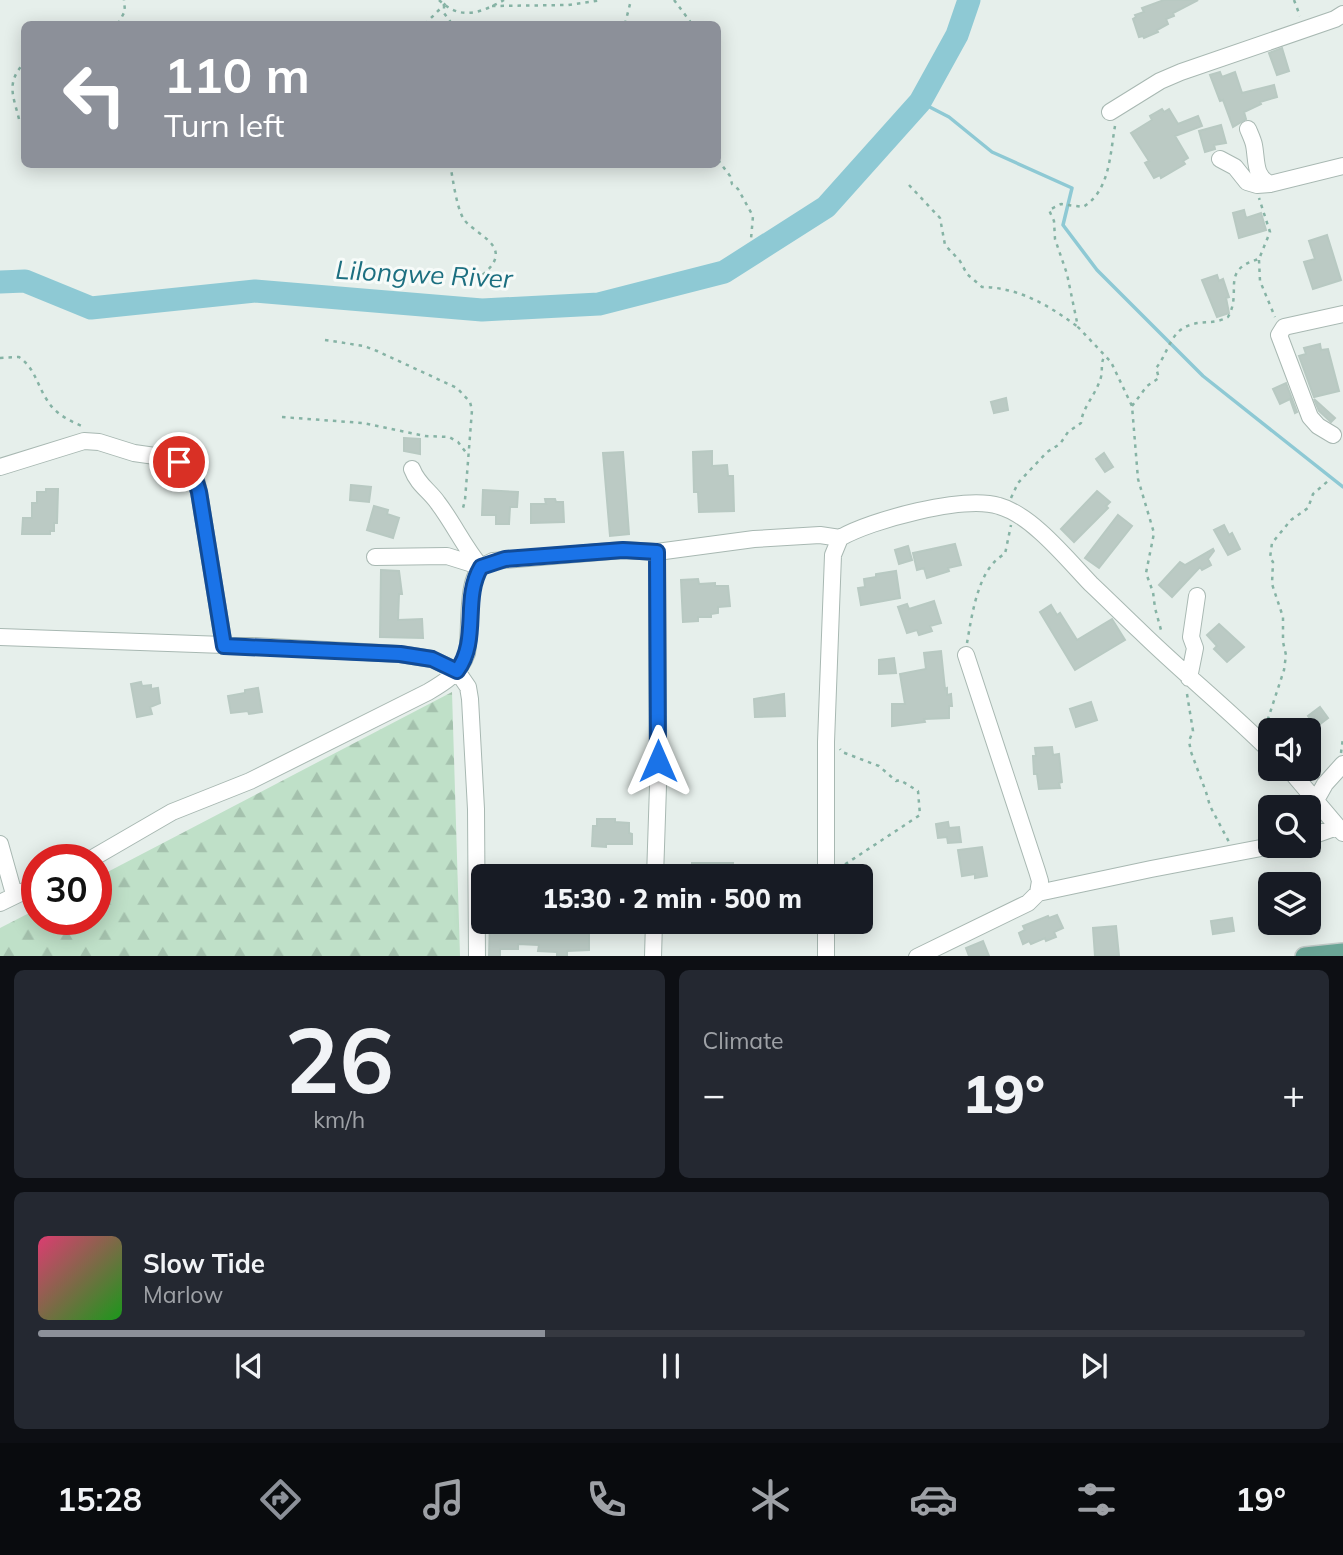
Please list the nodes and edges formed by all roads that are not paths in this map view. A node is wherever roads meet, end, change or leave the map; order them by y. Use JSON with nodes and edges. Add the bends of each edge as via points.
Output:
{"nodes":[{"id":1,"x":1343,"y":14,"type":"edge"},
{"id":2,"x":1110,"y":112,"type":"road end"},
{"id":3,"x":1248,"y":129,"type":"dead end"},
{"id":4,"x":1220,"y":159,"type":"dead end"},
{"id":5,"x":1343,"y":166,"type":"edge"},
{"id":6,"x":1267,"y":185,"type":"junction"},
{"id":7,"x":1343,"y":314,"type":"edge"},
{"id":8,"x":1333,"y":435,"type":"dead end"},
{"id":9,"x":0,"y":467,"type":"edge"},
{"id":10,"x":412,"y":469,"type":"dead end"},
{"id":11,"x":840,"y":538,"type":"junction"},
{"id":12,"x":657,"y":552,"type":"junction"},
{"id":13,"x":375,"y":557,"type":"dead end"},
{"id":14,"x":481,"y":567,"type":"junction"},
{"id":15,"x":1196,"y":596,"type":"dead end"},
{"id":16,"x":0,"y":637,"type":"edge"},
{"id":17,"x":224,"y":646,"type":"junction"},
{"id":18,"x":966,"y":655,"type":"road end"},
{"id":19,"x":457,"y":671,"type":"junction"},
{"id":20,"x":1189,"y":678,"type":"junction"},
{"id":21,"x":1258,"y":739,"type":"edge"},
{"id":22,"x":1343,"y":764,"type":"edge"},
{"id":23,"x":1299,"y":781,"type":"edge"},
{"id":24,"x":1312,"y":795,"type":"edge"},
{"id":25,"x":1319,"y":795,"type":"edge"},
{"id":26,"x":1321,"y":806,"type":"edge"},
{"id":27,"x":1340,"y":830,"type":"edge"},
{"id":28,"x":1321,"y":834,"type":"edge"},
{"id":29,"x":0,"y":844,"type":"edge"},
{"id":30,"x":112,"y":847,"type":"edge"},
{"id":31,"x":1258,"y":849,"type":"edge"},
{"id":32,"x":655,"y":864,"type":"edge"},
{"id":33,"x":831,"y":864,"type":"edge"},
{"id":34,"x":1038,"y":893,"type":"junction"},
{"id":35,"x":7,"y":899,"type":"edge"},
{"id":36,"x":654,"y":934,"type":"edge"},
{"id":37,"x":826,"y":934,"type":"edge"},
{"id":38,"x":1343,"y":953,"type":"edge"},
{"id":39,"x":477,"y":956,"type":"edge"},
{"id":40,"x":653,"y":956,"type":"edge"},
{"id":41,"x":826,"y":956,"type":"edge"},
{"id":42,"x":919,"y":956,"type":"edge"},
{"id":43,"x":1314,"y":956,"type":"edge"}],
"edges":[{"from":1,"to":2,"type":"street","via":[[1181,72]]},
{"from":3,"to":6,"type":"street","via":[[1255,164]]},
{"from":4,"to":6,"type":"street","via":[[1235,167],[1247,182]]},
{"from":5,"to":6,"type":"street"},
{"from":7,"to":8,"type":"street","via":[[1280,330],[1279,335],[1310,416]]},
{"from":9,"to":17,"type":"street","via":[[84,441],[188,467],[195,476]]},
{"from":10,"to":14,"type":"street","via":[[416,481],[436,499]]},
{"from":11,"to":12,"type":"street","via":[[754,539]]},
{"from":11,"to":20,"type":"street","via":[[889,518],[957,505],[991,504],[1010,510],[1052,541]]},
{"from":11,"to":33,"type":"street","via":[[831,571],[826,742]]},
{"from":12,"to":14,"type":"street","via":[[623,550],[505,559]]},
{"from":12,"to":32,"type":"street"},
{"from":13,"to":14,"type":"street","via":[[447,556]]},
{"from":14,"to":19,"type":"street","via":[[471,590],[467,653]]},
{"from":15,"to":20,"type":"street"},
{"from":16,"to":17,"type":"street"},
{"from":17,"to":19,"type":"street","via":[[400,654],[432,659]]},
{"from":18,"to":34,"type":"street","via":[[1037,871]]},
{"from":19,"to":30,"type":"street","via":[[428,691],[250,781],[172,812]]},
{"from":19,"to":39,"type":"street","via":[[470,699]]},
{"from":20,"to":21,"type":"street"},
{"from":22,"to":25,"type":"street"},
{"from":23,"to":24,"type":"street"},
{"from":26,"to":27,"type":"street"},
{"from":27,"to":28,"type":"street"},
{"from":29,"to":35,"type":"street"},
{"from":31,"to":34,"type":"street"},
{"from":34,"to":42,"type":"street","via":[[1028,903]]},
{"from":36,"to":40,"type":"street"},
{"from":37,"to":41,"type":"street"},
{"from":38,"to":43,"type":"main road"}]}
